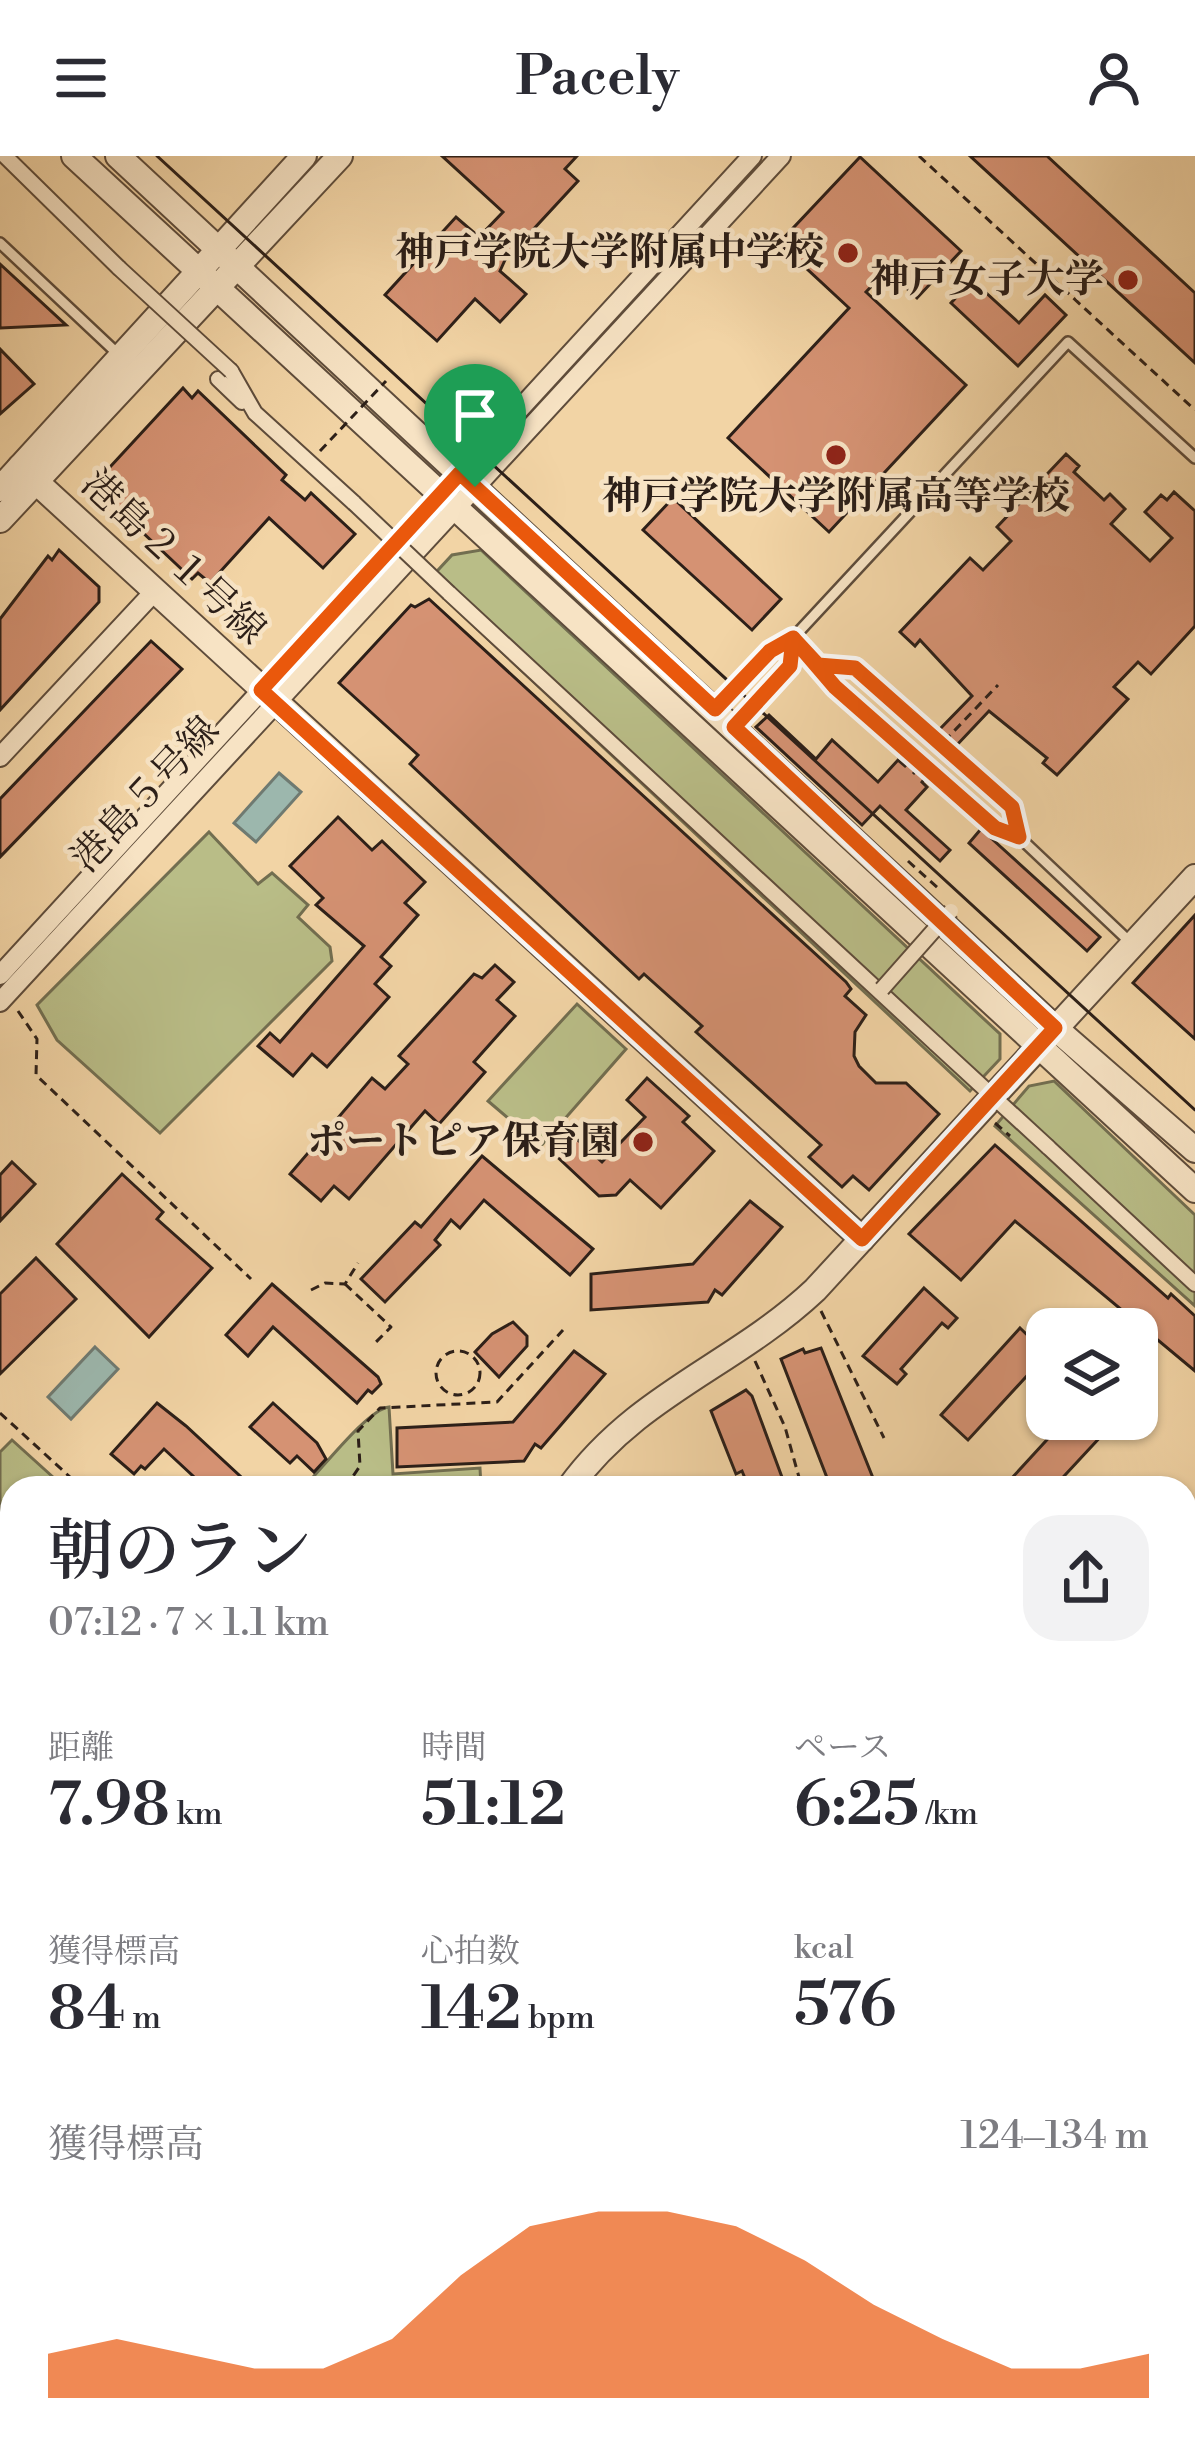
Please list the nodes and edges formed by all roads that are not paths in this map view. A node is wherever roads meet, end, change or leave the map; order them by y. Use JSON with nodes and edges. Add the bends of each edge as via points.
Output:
{"nodes":[{"id":1,"x":5,"y":156,"type":"edge"},
{"id":2,"x":74,"y":156,"type":"edge"},
{"id":3,"x":118,"y":156,"type":"edge"},
{"id":4,"x":304,"y":156,"type":"edge"},
{"id":5,"x":340,"y":156,"type":"edge"},
{"id":6,"x":752,"y":156,"type":"edge"},
{"id":7,"x":781,"y":156,"type":"edge"},
{"id":8,"x":0,"y":243,"type":"edge"},
{"id":9,"x":218,"y":269,"type":"junction"},
{"id":10,"x":122,"y":358,"type":"junction"},
{"id":11,"x":1195,"y":458,"type":"edge"},
{"id":12,"x":29,"y":474,"type":"junction"},
{"id":13,"x":468,"y":480,"type":"junction"},
{"id":14,"x":0,"y":489,"type":"edge"},
{"id":15,"x":448,"y":502,"type":"junction"},
{"id":16,"x":0,"y":520,"type":"edge"},
{"id":17,"x":153,"y":593,"type":"junction"},
{"id":18,"x":793,"y":638,"type":"junction"},
{"id":19,"x":818,"y":665,"type":"junction"},
{"id":20,"x":268,"y":696,"type":"junction"},
{"id":21,"x":724,"y":718,"type":"junction"},
{"id":22,"x":0,"y":757,"type":"edge"},
{"id":23,"x":1019,"y":837,"type":"junction"},
{"id":24,"x":1195,"y":877,"type":"edge"},
{"id":25,"x":951,"y":911,"type":"dead end"},
{"id":26,"x":1132,"y":944,"type":"junction"},
{"id":27,"x":0,"y":975,"type":"edge"},
{"id":28,"x":882,"y":989,"type":"junction"},
{"id":29,"x":9,"y":1006,"type":"edge"},
{"id":30,"x":1046,"y":1037,"type":"junction"},
{"id":31,"x":1195,"y":1150,"type":"edge"},
{"id":32,"x":1195,"y":1190,"type":"edge"},
{"id":33,"x":862,"y":1239,"type":"junction"},
{"id":34,"x":1195,"y":1284,"type":"edge"},
{"id":35,"x":580,"y":1476,"type":"edge"}],
"edges":[{"from":1,"to":28,"type":"street","bridge":true,"via":[[255,413]]},
{"from":2,"to":9,"type":"street"},
{"from":3,"to":9,"type":"street"},
{"from":4,"to":9,"type":"street"},
{"from":5,"to":9,"type":"street"},
{"from":6,"to":13,"type":"street","name":"港島５号線"},
{"from":7,"to":13,"type":"street","name":"港島５号線"},
{"from":8,"to":10,"type":"lane"},
{"from":9,"to":10,"type":"street"},
{"from":9,"to":12,"type":"street"},
{"from":9,"to":13,"type":"street"},
{"from":9,"to":15,"type":"street"},
{"from":10,"to":12,"type":"street"},
{"from":11,"to":18,"type":"lane","via":[[1068,342]]},
{"from":12,"to":14,"type":"street"},
{"from":12,"to":16,"type":"street"},
{"from":12,"to":17,"type":"street","name":"港島２１号線"},
{"from":13,"to":15,"type":"street","name":"港島５号線"},
{"from":13,"to":21,"type":"street"},
{"from":15,"to":20,"type":"street","name":"港島５号線"},
{"from":15,"to":30,"type":"street"},
{"from":17,"to":20,"type":"street","name":"港島２１号線"},
{"from":17,"to":22,"type":"street"},
{"from":18,"to":19,"type":"lane"},
{"from":18,"to":21,"type":"lane","via":[[770,651]]},
{"from":18,"to":21,"type":"lane","via":[[790,666]]},
{"from":19,"to":23,"type":"lane","via":[[995,828]]},
{"from":19,"to":23,"type":"lane","via":[[855,668],[1012,807]]},
{"from":20,"to":27,"type":"street","name":"港島５号線"},
{"from":20,"to":29,"type":"street","name":"港島５号線"},
{"from":20,"to":33,"type":"street","name":"港島２１号線"},
{"from":21,"to":30,"type":"street"},
{"from":23,"to":26,"type":"lane"},
{"from":24,"to":26,"type":"street"},
{"from":25,"to":28,"type":"street","bridge":true},
{"from":26,"to":30,"type":"street"},
{"from":28,"to":34,"type":"street","bridge":true},
{"from":30,"to":31,"type":"street"},
{"from":30,"to":32,"type":"street"},
{"from":30,"to":33,"type":"street"},
{"from":33,"to":35,"type":"street","via":[[780,1322],[645,1407]]}]}
